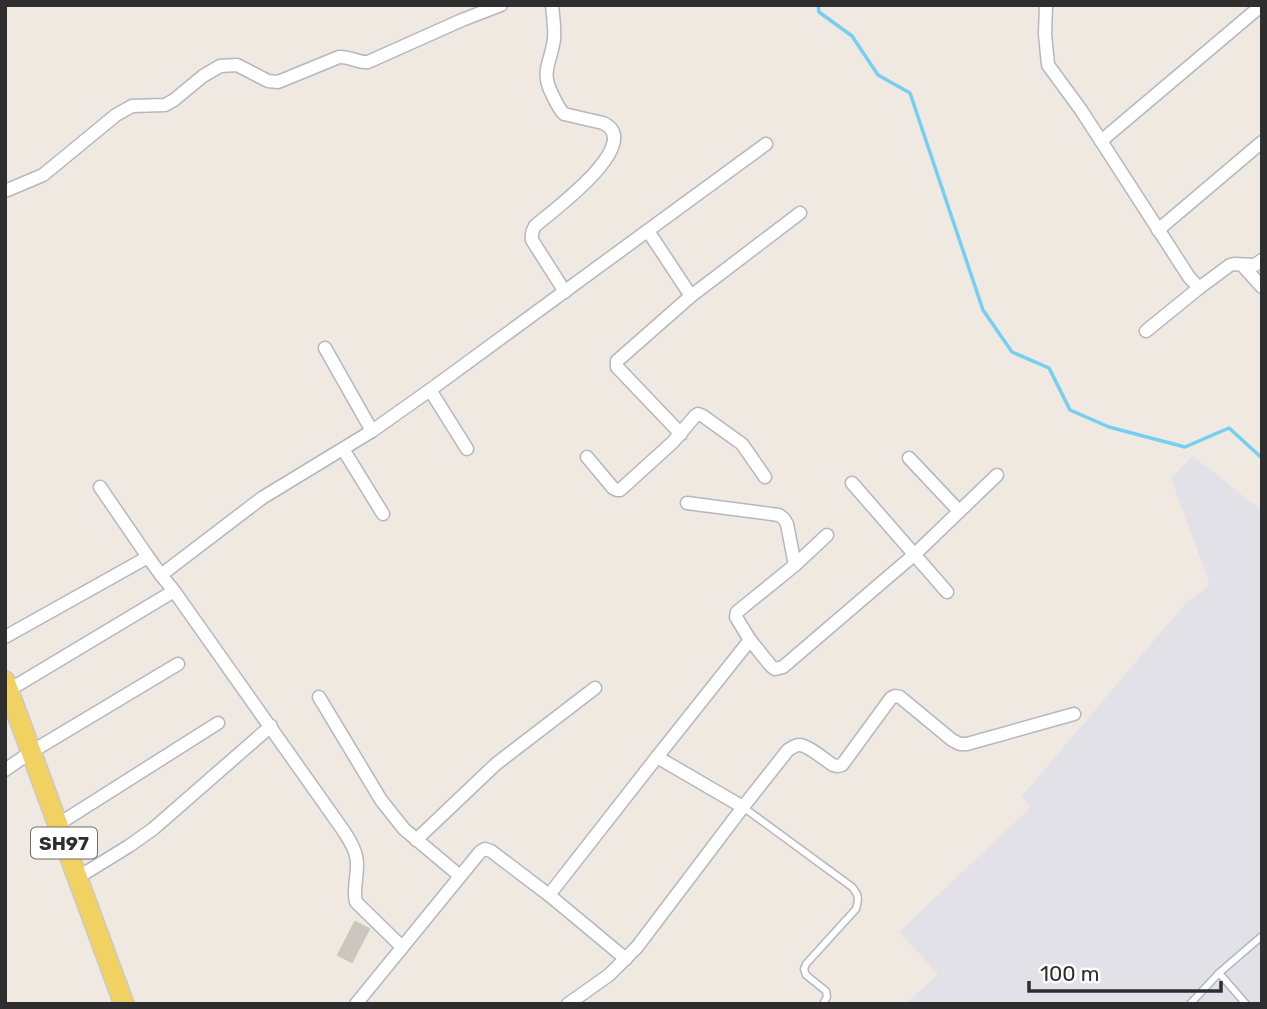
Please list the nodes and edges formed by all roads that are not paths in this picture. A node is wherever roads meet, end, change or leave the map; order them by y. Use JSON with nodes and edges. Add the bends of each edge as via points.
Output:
{"nodes":[{"id":1,"x":501,"y":5,"type":"edge"},
{"id":2,"x":552,"y":5,"type":"edge"},
{"id":3,"x":1046,"y":5,"type":"edge"},
{"id":4,"x":1262,"y":5,"type":"edge"},
{"id":5,"x":1101,"y":141,"type":"junction"},
{"id":6,"x":1262,"y":142,"type":"edge"},
{"id":7,"x":766,"y":144,"type":"dead end"},
{"id":8,"x":5,"y":191,"type":"edge"},
{"id":9,"x":800,"y":213,"type":"dead end"},
{"id":10,"x":1157,"y":230,"type":"junction"},
{"id":11,"x":648,"y":231,"type":"junction"},
{"id":12,"x":1262,"y":260,"type":"edge"},
{"id":13,"x":1242,"y":265,"type":"junction"},
{"id":14,"x":1262,"y":287,"type":"edge"},
{"id":15,"x":1199,"y":288,"type":"junction"},
{"id":16,"x":565,"y":292,"type":"junction"},
{"id":17,"x":691,"y":296,"type":"junction"},
{"id":18,"x":1146,"y":331,"type":"dead end"},
{"id":19,"x":325,"y":348,"type":"dead end"},
{"id":20,"x":430,"y":390,"type":"junction"},
{"id":21,"x":372,"y":431,"type":"junction"},
{"id":22,"x":681,"y":433,"type":"junction"},
{"id":23,"x":343,"y":449,"type":"junction"},
{"id":24,"x":467,"y":449,"type":"dead end"},
{"id":25,"x":587,"y":457,"type":"dead end"},
{"id":26,"x":909,"y":458,"type":"dead end"},
{"id":27,"x":997,"y":475,"type":"dead end"},
{"id":28,"x":765,"y":477,"type":"dead end"},
{"id":29,"x":852,"y":483,"type":"dead end"},
{"id":30,"x":100,"y":487,"type":"dead end"},
{"id":31,"x":687,"y":503,"type":"dead end"},
{"id":32,"x":959,"y":512,"type":"junction"},
{"id":33,"x":383,"y":514,"type":"dead end"},
{"id":34,"x":827,"y":535,"type":"dead end"},
{"id":35,"x":915,"y":554,"type":"junction"},
{"id":36,"x":148,"y":557,"type":"junction"},
{"id":37,"x":795,"y":565,"type":"junction"},
{"id":38,"x":160,"y":575,"type":"junction"},
{"id":39,"x":174,"y":591,"type":"junction"},
{"id":40,"x":947,"y":592,"type":"dead end"},
{"id":41,"x":5,"y":637,"type":"edge"},
{"id":42,"x":750,"y":640,"type":"junction"},
{"id":43,"x":178,"y":664,"type":"dead end"},
{"id":44,"x":7,"y":686,"type":"edge"},
{"id":45,"x":595,"y":688,"type":"dead end"},
{"id":46,"x":319,"y":697,"type":"dead end"},
{"id":47,"x":1074,"y":714,"type":"dead end"},
{"id":48,"x":218,"y":723,"type":"dead end"},
{"id":49,"x":271,"y":726,"type":"junction"},
{"id":50,"x":31,"y":752,"type":"junction"},
{"id":51,"x":657,"y":757,"type":"junction"},
{"id":52,"x":5,"y":770,"type":"edge"},
{"id":53,"x":743,"y":807,"type":"junction"},
{"id":54,"x":57,"y":825,"type":"junction"},
{"id":55,"x":416,"y":840,"type":"junction"},
{"id":56,"x":460,"y":876,"type":"junction"},
{"id":57,"x":77,"y":878,"type":"junction"},
{"id":58,"x":549,"y":895,"type":"junction"},
{"id":59,"x":1262,"y":936,"type":"edge"},
{"id":60,"x":402,"y":947,"type":"junction"},
{"id":61,"x":626,"y":959,"type":"junction"},
{"id":62,"x":1219,"y":973,"type":"junction"},
{"id":63,"x":124,"y":1004,"type":"edge"},
{"id":64,"x":356,"y":1004,"type":"edge"},
{"id":65,"x":568,"y":1004,"type":"edge"},
{"id":66,"x":823,"y":1004,"type":"edge"},
{"id":67,"x":1190,"y":1004,"type":"edge"},
{"id":68,"x":1246,"y":1004,"type":"edge"}],
"edges":[{"from":1,"to":8,"type":"street","via":[[368,62],[339,57],[278,82],[237,65],[220,66],[165,105],[132,106],[116,115],[43,175]]},
{"from":2,"to":16,"type":"street","via":[[555,28],[548,86],[564,114],[603,122],[615,136],[599,170],[532,231]]},
{"from":3,"to":5,"type":"street","via":[[1048,65]]},
{"from":4,"to":5,"type":"street"},
{"from":5,"to":10,"type":"street"},
{"from":6,"to":10,"type":"street"},
{"from":7,"to":11,"type":"street"},
{"from":9,"to":17,"type":"street"},
{"from":10,"to":15,"type":"street"},
{"from":11,"to":16,"type":"street"},
{"from":11,"to":17,"type":"street"},
{"from":12,"to":13,"type":"street"},
{"from":13,"to":14,"type":"street"},
{"from":13,"to":15,"type":"street","via":[[1230,265]]},
{"from":15,"to":18,"type":"street"},
{"from":16,"to":20,"type":"street"},
{"from":17,"to":22,"type":"street","via":[[616,365]]},
{"from":19,"to":21,"type":"street"},
{"from":20,"to":21,"type":"street"},
{"from":20,"to":24,"type":"street"},
{"from":21,"to":23,"type":"street"},
{"from":22,"to":25,"type":"street","via":[[620,490],[613,488]]},
{"from":22,"to":28,"type":"street","via":[[695,416],[703,416],[742,444]]},
{"from":23,"to":33,"type":"street"},
{"from":23,"to":38,"type":"street","via":[[262,498]]},
{"from":26,"to":32,"type":"street"},
{"from":27,"to":32,"type":"street"},
{"from":29,"to":35,"type":"street"},
{"from":30,"to":36,"type":"street"},
{"from":31,"to":37,"type":"street","via":[[779,515],[787,524]]},
{"from":32,"to":35,"type":"street"},
{"from":34,"to":37,"type":"street"},
{"from":35,"to":40,"type":"street"},
{"from":35,"to":42,"type":"street","via":[[783,667],[771,666]]},
{"from":36,"to":38,"type":"street"},
{"from":36,"to":41,"type":"street"},
{"from":37,"to":42,"type":"street","via":[[737,612]]},
{"from":38,"to":39,"type":"street"},
{"from":39,"to":44,"type":"street"},
{"from":39,"to":49,"type":"street"},
{"from":42,"to":51,"type":"street"},
{"from":43,"to":50,"type":"street"},
{"from":44,"to":50,"type":"main road","number":"SH97"},
{"from":45,"to":55,"type":"street","via":[[496,764]]},
{"from":46,"to":55,"type":"street","via":[[381,800]]},
{"from":47,"to":53,"type":"street","via":[[960,744],[895,696],[842,765],[833,765],[800,744],[794,746]]},
{"from":48,"to":54,"type":"street"},
{"from":49,"to":57,"type":"street","via":[[153,829]]},
{"from":49,"to":60,"type":"street","via":[[351,843],[356,856],[356,902]]},
{"from":50,"to":52,"type":"street"},
{"from":50,"to":54,"type":"main road","number":"SH97"},
{"from":51,"to":53,"type":"street"},
{"from":51,"to":58,"type":"street"},
{"from":53,"to":61,"type":"street"},
{"from":53,"to":66,"type":"lane","via":[[858,894],[856,909],[804,969],[826,991]]},
{"from":54,"to":57,"type":"main road","number":"SH97"},
{"from":55,"to":56,"type":"street"},
{"from":56,"to":58,"type":"street","via":[[485,849]]},
{"from":56,"to":60,"type":"street"},
{"from":57,"to":63,"type":"main road","number":"SH97"},
{"from":58,"to":61,"type":"street"},
{"from":59,"to":62,"type":"lane"},
{"from":60,"to":64,"type":"street"},
{"from":61,"to":65,"type":"street"},
{"from":62,"to":67,"type":"lane"},
{"from":62,"to":68,"type":"lane"}]}
